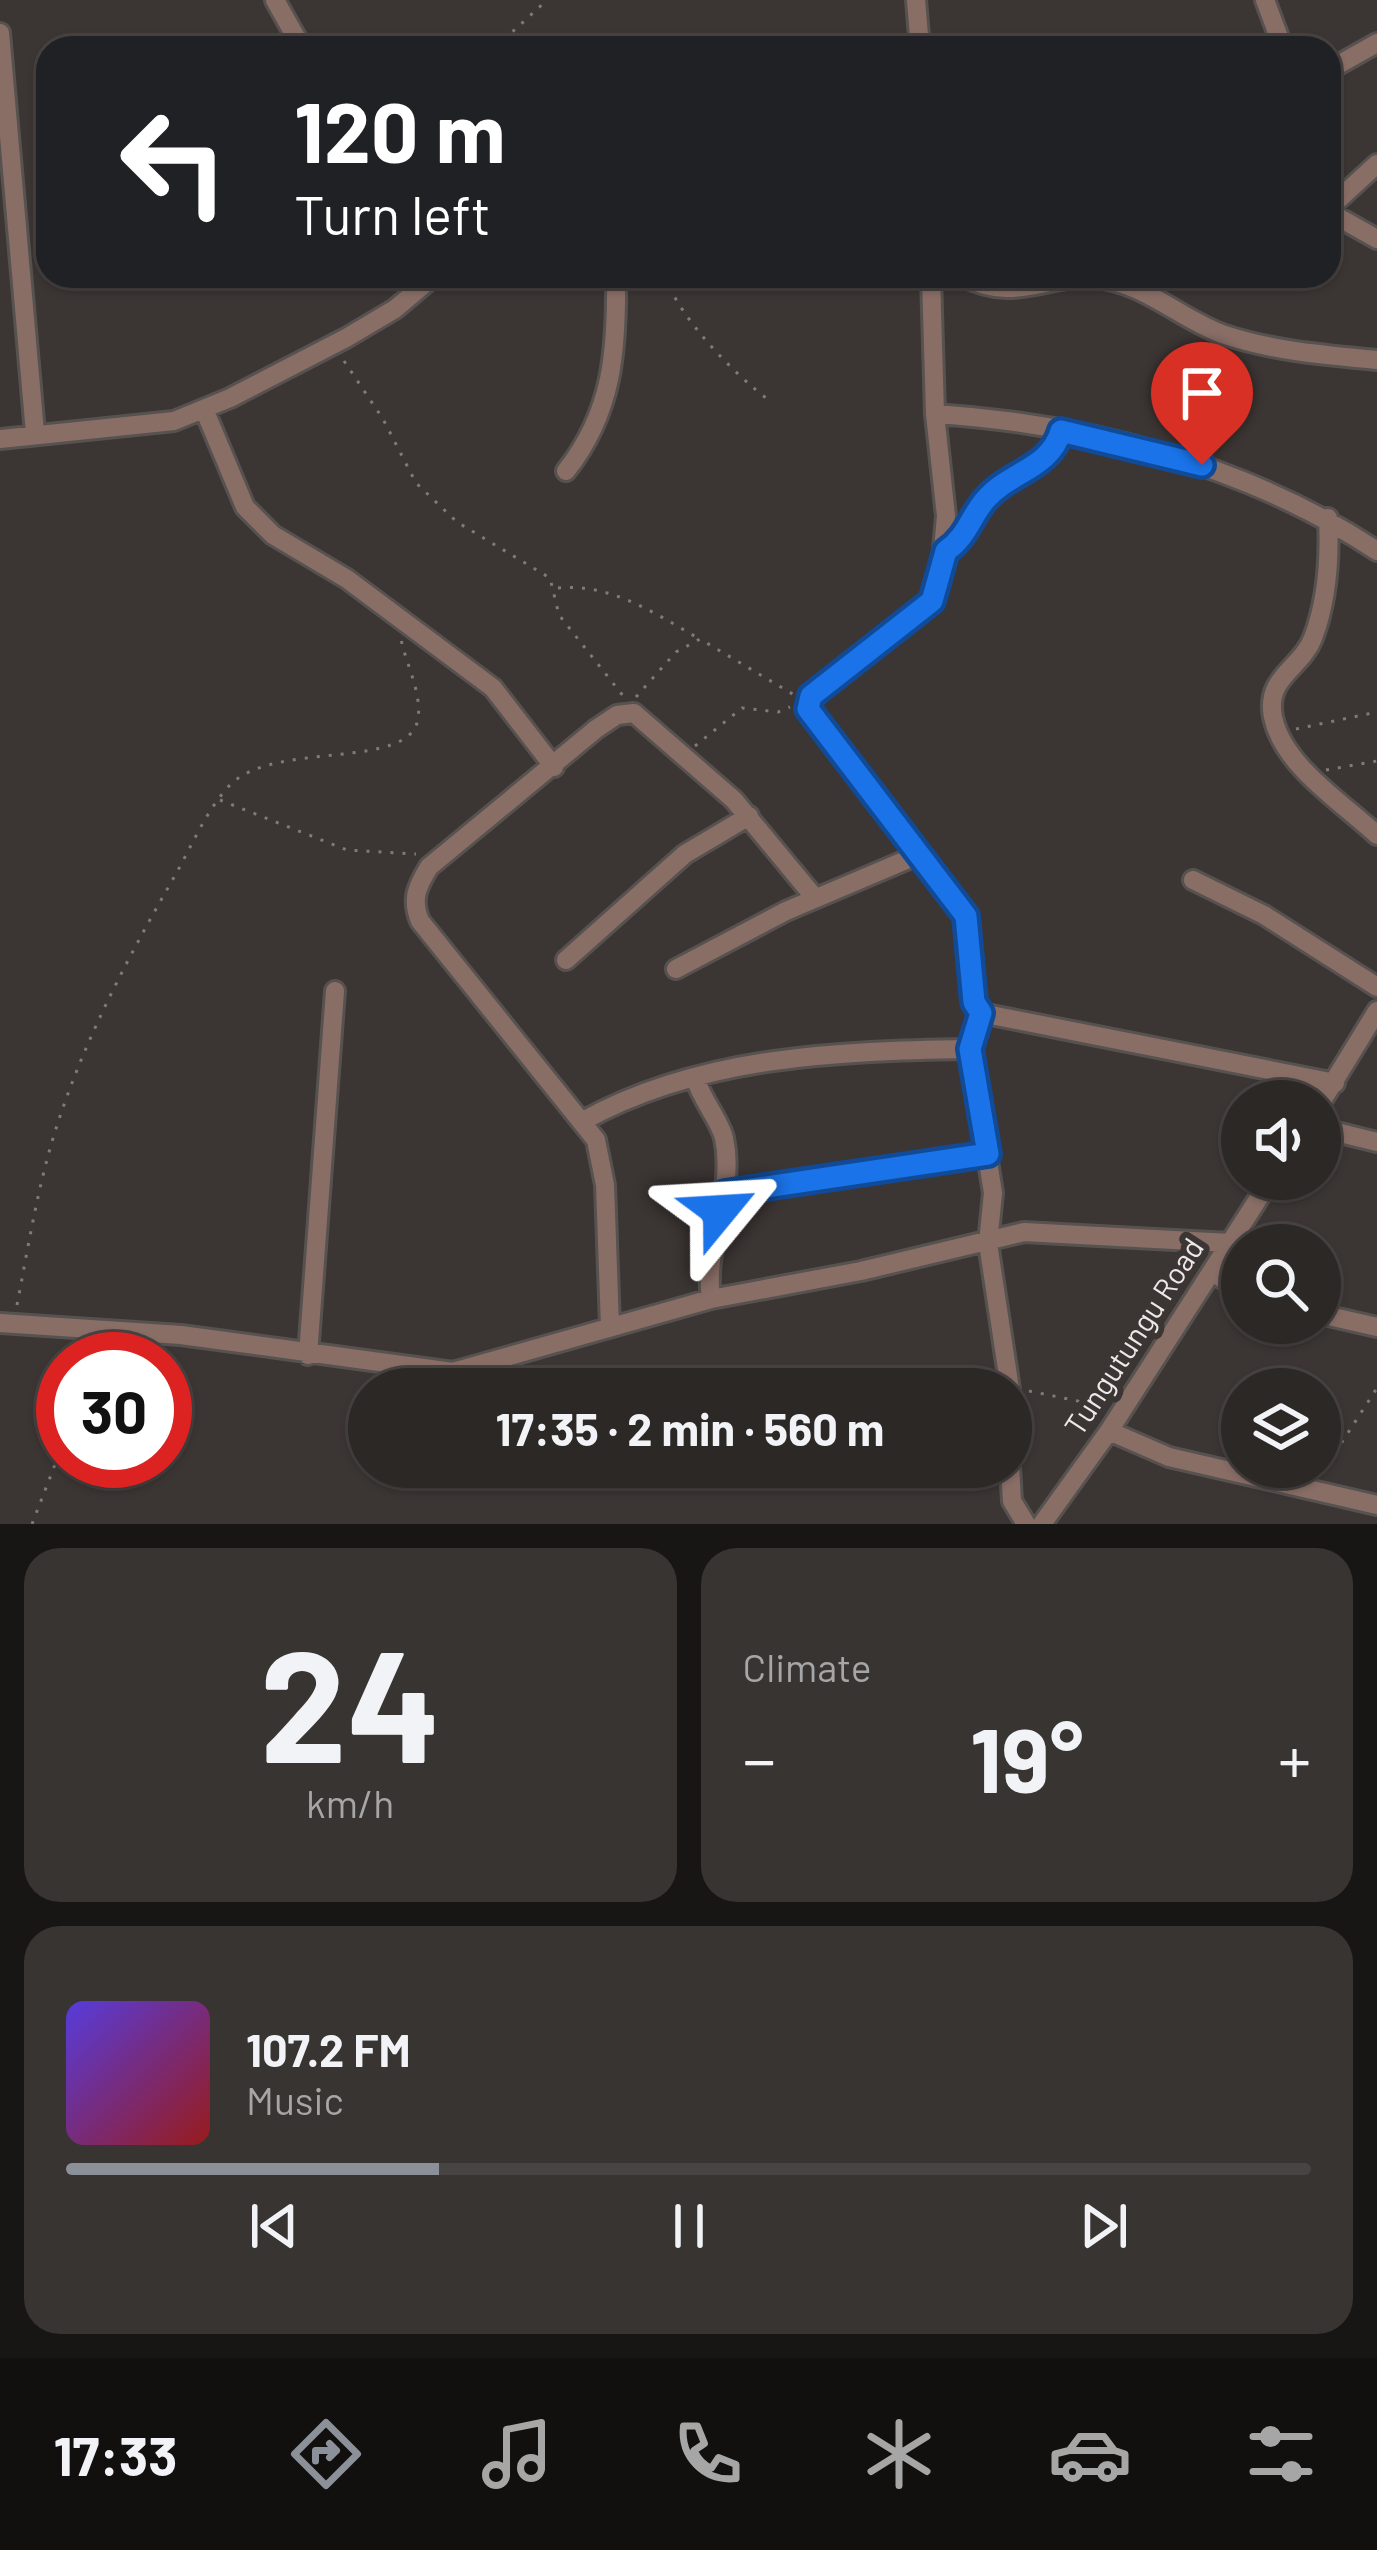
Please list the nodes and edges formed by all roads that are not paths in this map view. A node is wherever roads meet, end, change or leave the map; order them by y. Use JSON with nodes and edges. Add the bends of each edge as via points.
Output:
{"nodes":[{"id":1,"x":275,"y":0,"type":"edge"},
{"id":2,"x":916,"y":0,"type":"edge"},
{"id":3,"x":1270,"y":2,"type":"edge"},
{"id":4,"x":0,"y":34,"type":"edge"},
{"id":5,"x":295,"y":36,"type":"edge"},
{"id":6,"x":919,"y":36,"type":"edge"},
{"id":7,"x":1280,"y":36,"type":"edge"},
{"id":8,"x":1377,"y":43,"type":"edge"},
{"id":9,"x":1341,"y":63,"type":"edge"},
{"id":10,"x":1377,"y":164,"type":"edge"},
{"id":11,"x":1341,"y":198,"type":"edge"},
{"id":12,"x":1341,"y":217,"type":"edge"},
{"id":13,"x":1377,"y":239,"type":"edge"},
{"id":14,"x":420,"y":288,"type":"edge"},
{"id":15,"x":614,"y":288,"type":"edge"},
{"id":16,"x":931,"y":288,"type":"edge"},
{"id":17,"x":989,"y":288,"type":"edge"},
{"id":18,"x":1034,"y":288,"type":"edge"},
{"id":19,"x":1128,"y":288,"type":"edge"},
{"id":20,"x":1377,"y":360,"type":"edge"},
{"id":21,"x":204,"y":409,"type":"junction"},
{"id":22,"x":935,"y":414,"type":"junction"},
{"id":23,"x":1061,"y":431,"type":"junction"},
{"id":24,"x":35,"y":433,"type":"junction"},
{"id":25,"x":0,"y":439,"type":"edge"},
{"id":26,"x":566,"y":471,"type":"dead end"},
{"id":27,"x":1328,"y":518,"type":"junction"},
{"id":28,"x":1377,"y":550,"type":"edge"},
{"id":29,"x":946,"y":551,"type":"junction"},
{"id":30,"x":554,"y":766,"type":"junction"},
{"id":31,"x":748,"y":816,"type":"junction"},
{"id":32,"x":1377,"y":835,"type":"edge"},
{"id":33,"x":918,"y":855,"type":"junction"},
{"id":34,"x":1193,"y":880,"type":"dead end"},
{"id":35,"x":815,"y":898,"type":"junction"},
{"id":36,"x":566,"y":960,"type":"dead end"},
{"id":37,"x":676,"y":969,"type":"dead end"},
{"id":38,"x":1377,"y":987,"type":"edge"},
{"id":39,"x":335,"y":991,"type":"dead end"},
{"id":40,"x":1377,"y":1011,"type":"edge"},
{"id":41,"x":981,"y":1013,"type":"junction"},
{"id":42,"x":970,"y":1049,"type":"junction"},
{"id":43,"x":695,"y":1078,"type":"junction"},
{"id":44,"x":1319,"y":1080,"type":"edge"},
{"id":45,"x":1336,"y":1080,"type":"edge"},
{"id":46,"x":583,"y":1121,"type":"junction"},
{"id":47,"x":1341,"y":1133,"type":"edge"},
{"id":48,"x":1377,"y":1142,"type":"edge"},
{"id":49,"x":988,"y":1154,"type":"junction"},
{"id":50,"x":725,"y":1193,"type":"junction"},
{"id":51,"x":1221,"y":1242,"type":"edge"},
{"id":52,"x":988,"y":1243,"type":"junction"},
{"id":53,"x":1221,"y":1258,"type":"edge"},
{"id":54,"x":1212,"y":1272,"type":"junction"},
{"id":55,"x":1221,"y":1278,"type":"edge"},
{"id":56,"x":711,"y":1299,"type":"junction"},
{"id":57,"x":1341,"y":1319,"type":"edge"},
{"id":58,"x":7,"y":1324,"type":"edge"},
{"id":59,"x":610,"y":1326,"type":"junction"},
{"id":60,"x":1377,"y":1327,"type":"edge"},
{"id":61,"x":308,"y":1355,"type":"junction"},
{"id":62,"x":1008,"y":1368,"type":"edge"},
{"id":63,"x":1109,"y":1431,"type":"junction"},
{"id":64,"x":1011,"y":1488,"type":"edge"},
{"id":65,"x":1377,"y":1505,"type":"edge"},
{"id":66,"x":1026,"y":1524,"type":"edge"},
{"id":67,"x":1042,"y":1524,"type":"edge"}],
"edges":[{"from":1,"to":5,"type":"street"},
{"from":2,"to":6,"type":"street"},
{"from":3,"to":7,"type":"street"},
{"from":4,"to":24,"type":"street"},
{"from":8,"to":9,"type":"street"},
{"from":10,"to":11,"type":"street"},
{"from":12,"to":13,"type":"street"},
{"from":14,"to":21,"type":"street","via":[[332,345]]},
{"from":15,"to":26,"type":"street","via":[[612,379],[587,444]]},
{"from":16,"to":22,"type":"street"},
{"from":17,"to":18,"type":"street"},
{"from":19,"to":20,"type":"street","via":[[1257,345]]},
{"from":21,"to":24,"type":"street","via":[[174,421]]},
{"from":21,"to":30,"type":"street","via":[[245,507],[273,535],[493,688]]},
{"from":22,"to":23,"type":"street"},
{"from":22,"to":29,"type":"street"},
{"from":23,"to":27,"type":"street","via":[[1202,465]]},
{"from":23,"to":29,"type":"street","via":[[1049,454],[995,490]]},
{"from":24,"to":25,"type":"street"},
{"from":27,"to":28,"type":"street"},
{"from":27,"to":32,"type":"street","via":[[1317,626],[1273,692],[1280,732],[1308,773]]},
{"from":29,"to":33,"type":"street","via":[[932,601],[803,700]]},
{"from":30,"to":31,"type":"street","via":[[596,728],[634,713]]},
{"from":30,"to":46,"type":"street","via":[[429,867],[413,905]]},
{"from":31,"to":35,"type":"street"},
{"from":31,"to":36,"type":"street","via":[[685,854]]},
{"from":33,"to":35,"type":"street"},
{"from":33,"to":41,"type":"street","via":[[966,916]]},
{"from":34,"to":38,"type":"street"},
{"from":35,"to":37,"type":"street"},
{"from":39,"to":61,"type":"street"},
{"from":40,"to":45,"type":"street"},
{"from":41,"to":42,"type":"street"},
{"from":41,"to":44,"type":"street"},
{"from":42,"to":43,"type":"street","via":[[834,1055]]},
{"from":42,"to":49,"type":"street"},
{"from":43,"to":46,"type":"street"},
{"from":43,"to":50,"type":"street","via":[[724,1136]]},
{"from":46,"to":59,"type":"street","via":[[603,1158]]},
{"from":47,"to":48,"type":"street"},
{"from":49,"to":50,"type":"street"},
{"from":49,"to":52,"type":"street"},
{"from":50,"to":56,"type":"street","via":[[709,1256]]},
{"from":51,"to":52,"type":"street","via":[[1068,1231]]},
{"from":52,"to":56,"type":"street"},
{"from":52,"to":62,"type":"street"},
{"from":53,"to":54,"type":"street","name":"Tungutungu Road"},
{"from":54,"to":55,"type":"street"},
{"from":54,"to":63,"type":"street","name":"Tungutungu Road"},
{"from":56,"to":59,"type":"street"},
{"from":57,"to":60,"type":"street"},
{"from":58,"to":61,"type":"street","via":[[181,1335]]},
{"from":59,"to":61,"type":"street","via":[[453,1372]]},
{"from":63,"to":65,"type":"street","via":[[1169,1456]]},
{"from":63,"to":67,"type":"street","name":"Tungutungu Road"},
{"from":64,"to":66,"type":"street"}]}
